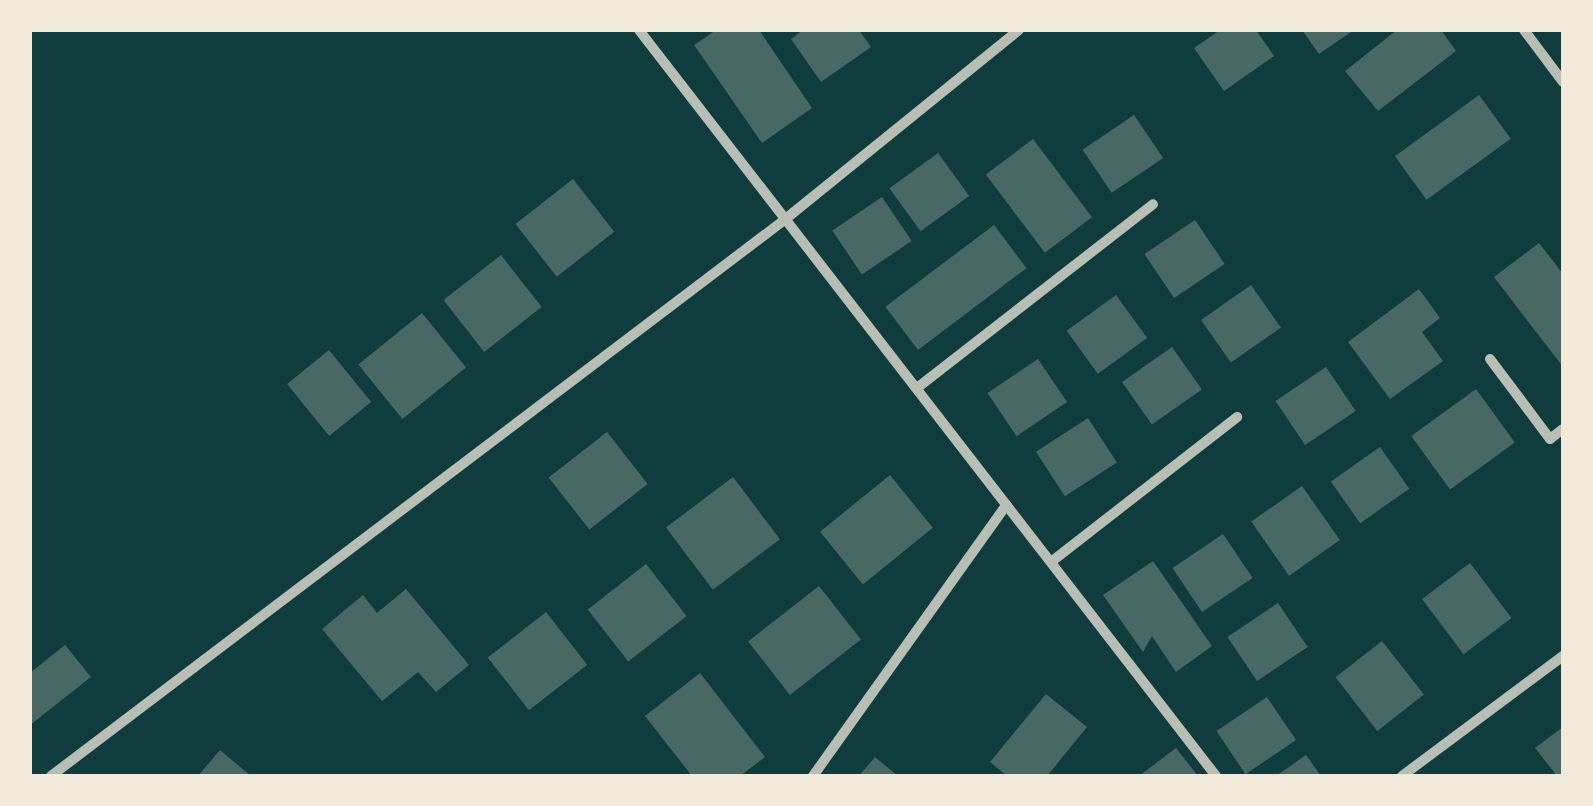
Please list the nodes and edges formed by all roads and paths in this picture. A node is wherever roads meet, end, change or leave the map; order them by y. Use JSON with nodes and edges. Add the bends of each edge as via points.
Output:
{"nodes":[{"id":1,"x":639,"y":30,"type":"edge"},
{"id":2,"x":1020,"y":30,"type":"edge"},
{"id":3,"x":1524,"y":30,"type":"edge"},
{"id":4,"x":1563,"y":82,"type":"edge"},
{"id":5,"x":1152,"y":204,"type":"dead end"},
{"id":6,"x":784,"y":220,"type":"junction"},
{"id":7,"x":1490,"y":359,"type":"dead end"},
{"id":8,"x":917,"y":388,"type":"junction"},
{"id":9,"x":1236,"y":416,"type":"dead end"},
{"id":10,"x":1563,"y":429,"type":"edge"},
{"id":11,"x":1006,"y":505,"type":"junction"},
{"id":12,"x":1051,"y":562,"type":"junction"},
{"id":13,"x":1563,"y":656,"type":"edge"},
{"id":14,"x":51,"y":776,"type":"edge"},
{"id":15,"x":813,"y":776,"type":"edge"},
{"id":16,"x":1216,"y":776,"type":"edge"},
{"id":17,"x":1402,"y":776,"type":"edge"}],
"edges":[{"from":1,"to":6,"type":"street"},
{"from":2,"to":6,"type":"street"},
{"from":3,"to":4,"type":"street"},
{"from":5,"to":8,"type":"street"},
{"from":6,"to":8,"type":"street"},
{"from":6,"to":14,"type":"street"},
{"from":7,"to":10,"type":"street","via":[[1550,439]]},
{"from":8,"to":11,"type":"street"},
{"from":9,"to":12,"type":"street"},
{"from":11,"to":12,"type":"street"},
{"from":11,"to":15,"type":"street"},
{"from":12,"to":16,"type":"street"},
{"from":13,"to":17,"type":"street"}]}
